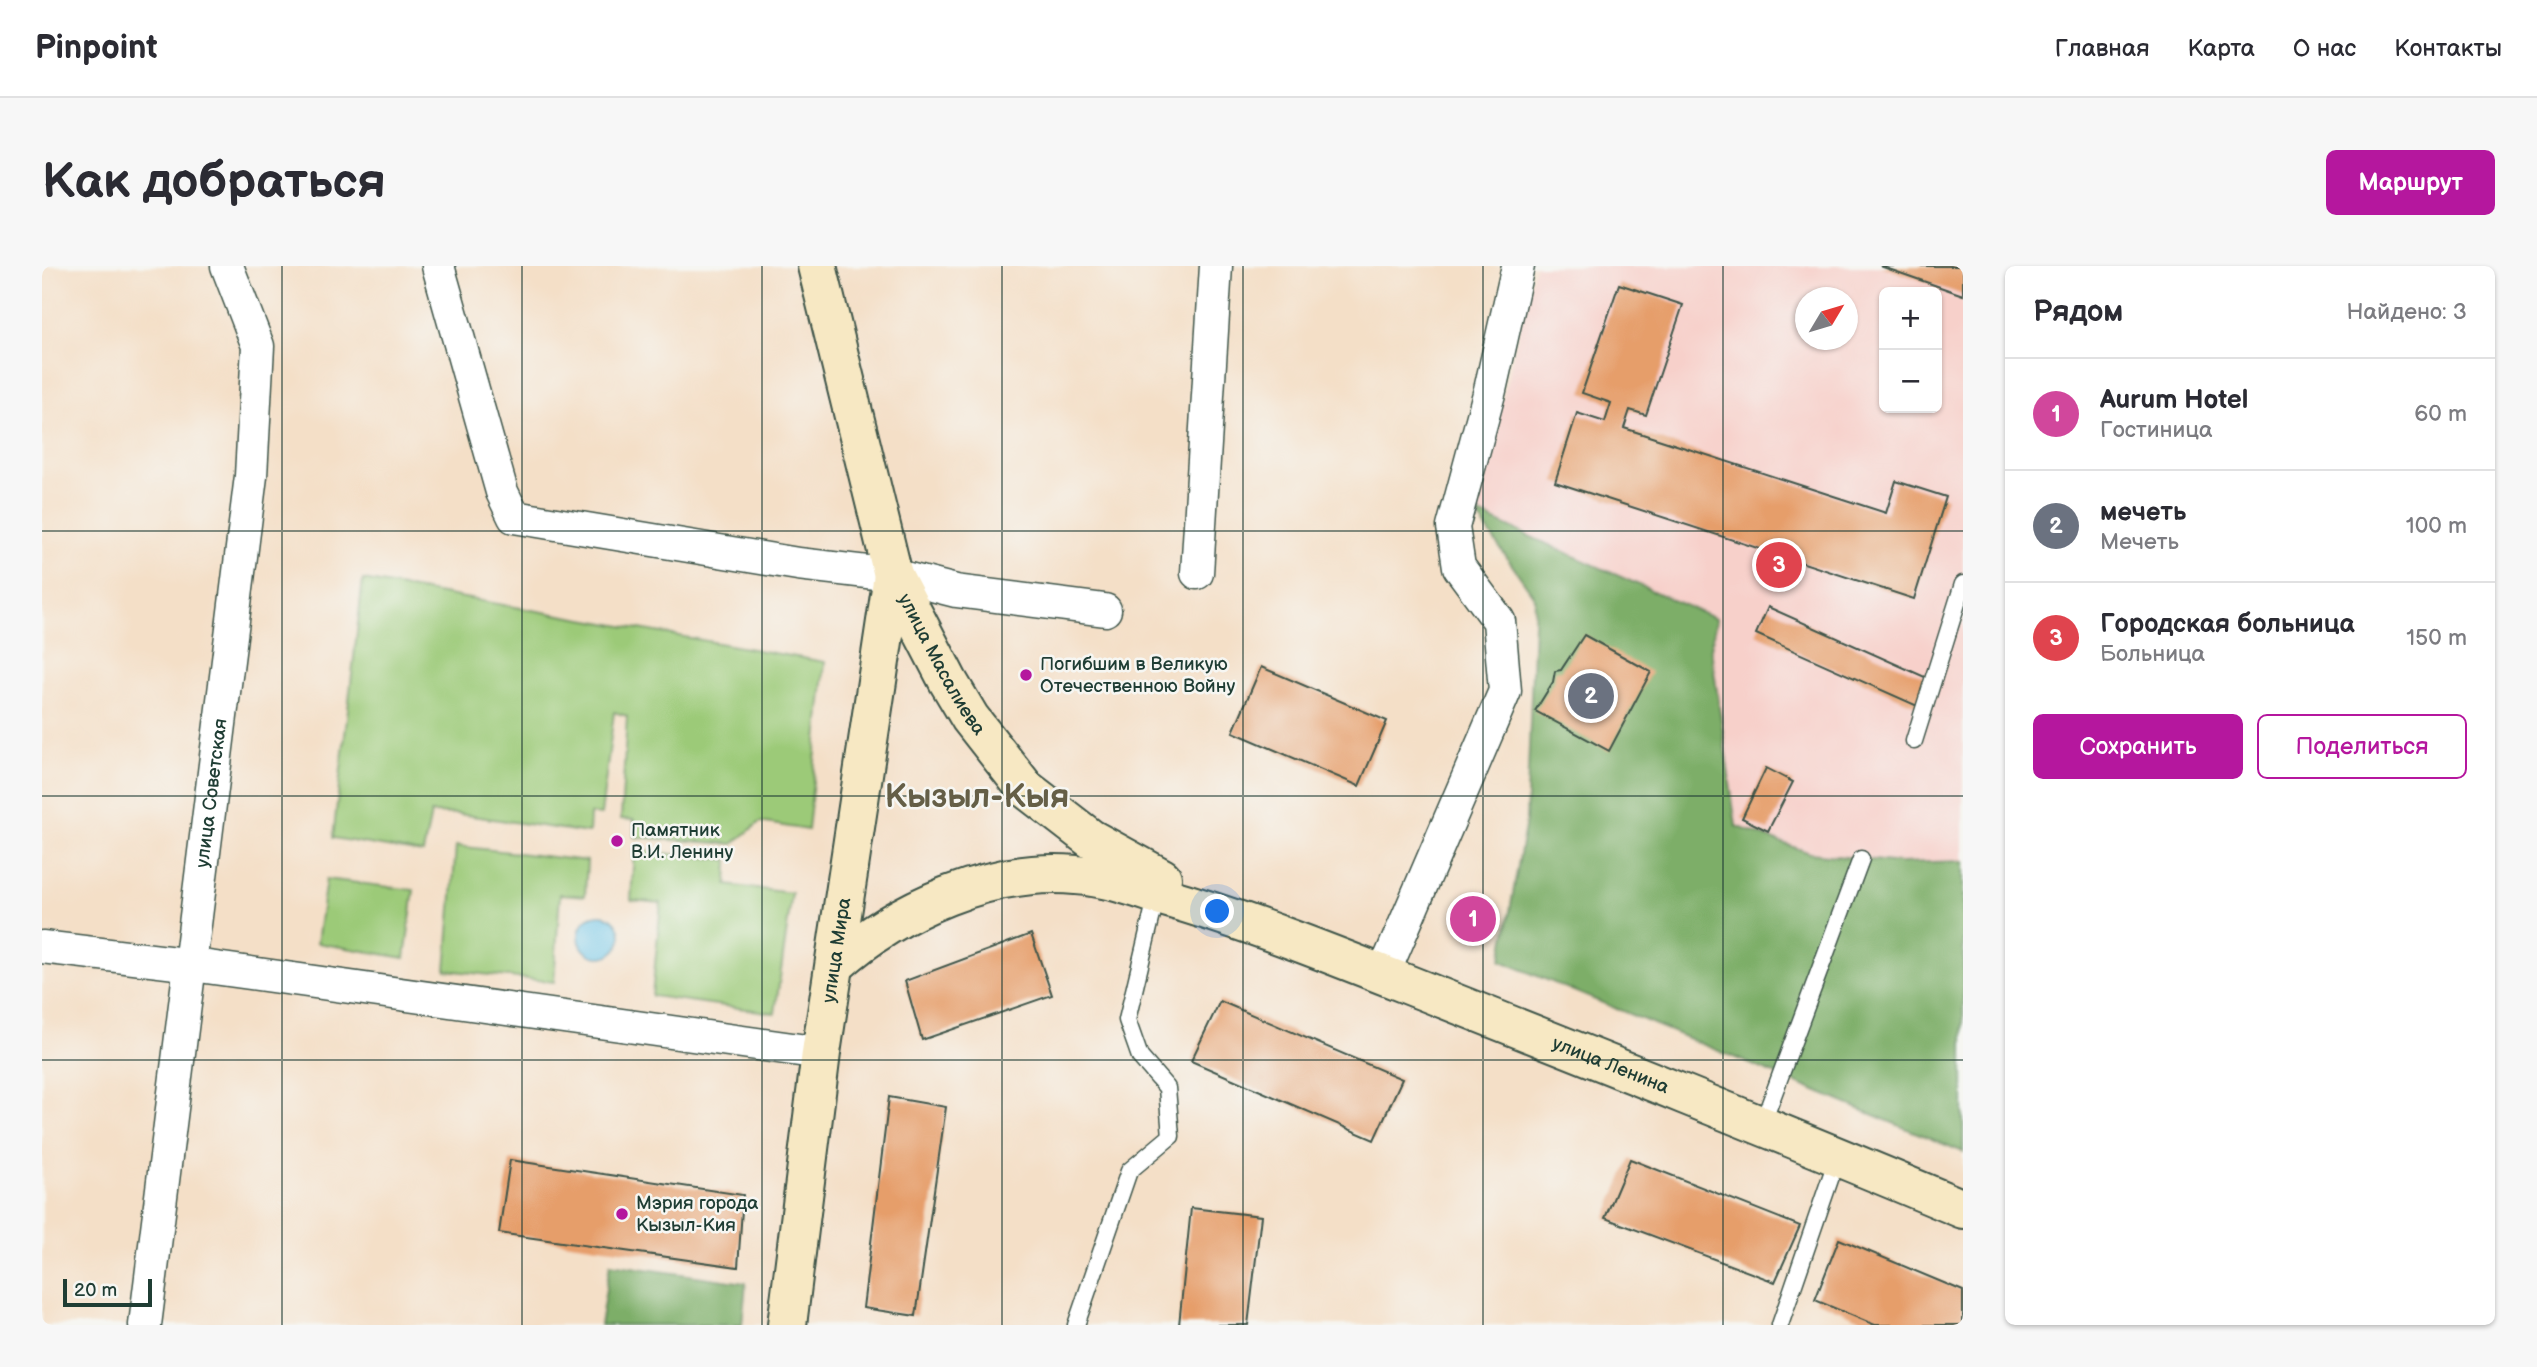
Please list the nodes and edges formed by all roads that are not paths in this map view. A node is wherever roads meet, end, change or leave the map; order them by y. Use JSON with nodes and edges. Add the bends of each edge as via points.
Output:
{"nodes":[{"id":1,"x":227,"y":266,"type":"edge"},
{"id":2,"x":438,"y":266,"type":"edge"},
{"id":3,"x":817,"y":266,"type":"edge"},
{"id":4,"x":1216,"y":266,"type":"edge"},
{"id":5,"x":1518,"y":266,"type":"edge"},
{"id":6,"x":1197,"y":573,"type":"dead end"},
{"id":7,"x":893,"y":575,"type":"junction"},
{"id":8,"x":1963,"y":584,"type":"edge"},
{"id":9,"x":1105,"y":610,"type":"dead end"},
{"id":10,"x":1914,"y":741,"type":"dead end"},
{"id":11,"x":1861,"y":859,"type":"dead end"},
{"id":12,"x":1157,"y":894,"type":"junction"},
{"id":13,"x":1258,"y":925,"type":"junction"},
{"id":14,"x":42,"y":947,"type":"edge"},
{"id":15,"x":836,"y":964,"type":"junction"},
{"id":16,"x":192,"y":965,"type":"junction"},
{"id":17,"x":1383,"y":975,"type":"junction"},
{"id":18,"x":821,"y":1053,"type":"junction"},
{"id":19,"x":1762,"y":1125,"type":"junction"},
{"id":20,"x":1838,"y":1156,"type":"junction"},
{"id":21,"x":1963,"y":1209,"type":"edge"},
{"id":22,"x":145,"y":1325,"type":"edge"},
{"id":23,"x":787,"y":1325,"type":"edge"},
{"id":24,"x":1076,"y":1325,"type":"edge"},
{"id":25,"x":1780,"y":1325,"type":"edge"}],
"edges":[{"from":1,"to":16,"type":"street","name":"улица Советская","via":[[253,328],[257,372],[251,476]]},
{"from":2,"to":7,"type":"street","via":[[502,492],[514,517]]},
{"from":3,"to":7,"type":"main road","name":"улица Масалиева"},
{"from":4,"to":6,"type":"street"},
{"from":5,"to":17,"type":"street","via":[[1453,527],[1459,567],[1499,621],[1505,691]]},
{"from":7,"to":9,"type":"street","via":[[956,591]]},
{"from":7,"to":13,"type":"main road","name":"улица Масалиева","via":[[970,718],[1025,789],[1131,863]]},
{"from":7,"to":15,"type":"main road","name":"улица Мира"},
{"from":8,"to":10,"type":"lane"},
{"from":11,"to":19,"type":"lane"},
{"from":12,"to":13,"type":"main road"},
{"from":12,"to":15,"type":"main road","via":[[1073,874],[993,882],[874,933]]},
{"from":12,"to":24,"type":"lane","via":[[1127,1020],[1140,1057],[1167,1088],[1171,1136],[1129,1171]]},
{"from":13,"to":17,"type":"main road","name":"улица Ленина"},
{"from":14,"to":16,"type":"street"},
{"from":15,"to":18,"type":"main road","name":"улица Мира"},
{"from":16,"to":18,"type":"street"},
{"from":16,"to":22,"type":"street","name":"улица Советская"},
{"from":17,"to":19,"type":"main road","name":"улица Ленина"},
{"from":18,"to":23,"type":"main road","name":"улица Мира"},
{"from":19,"to":20,"type":"main road","name":"улица Ленина"},
{"from":20,"to":21,"type":"main road","name":"улица Ленина"},
{"from":20,"to":25,"type":"lane"}]}
